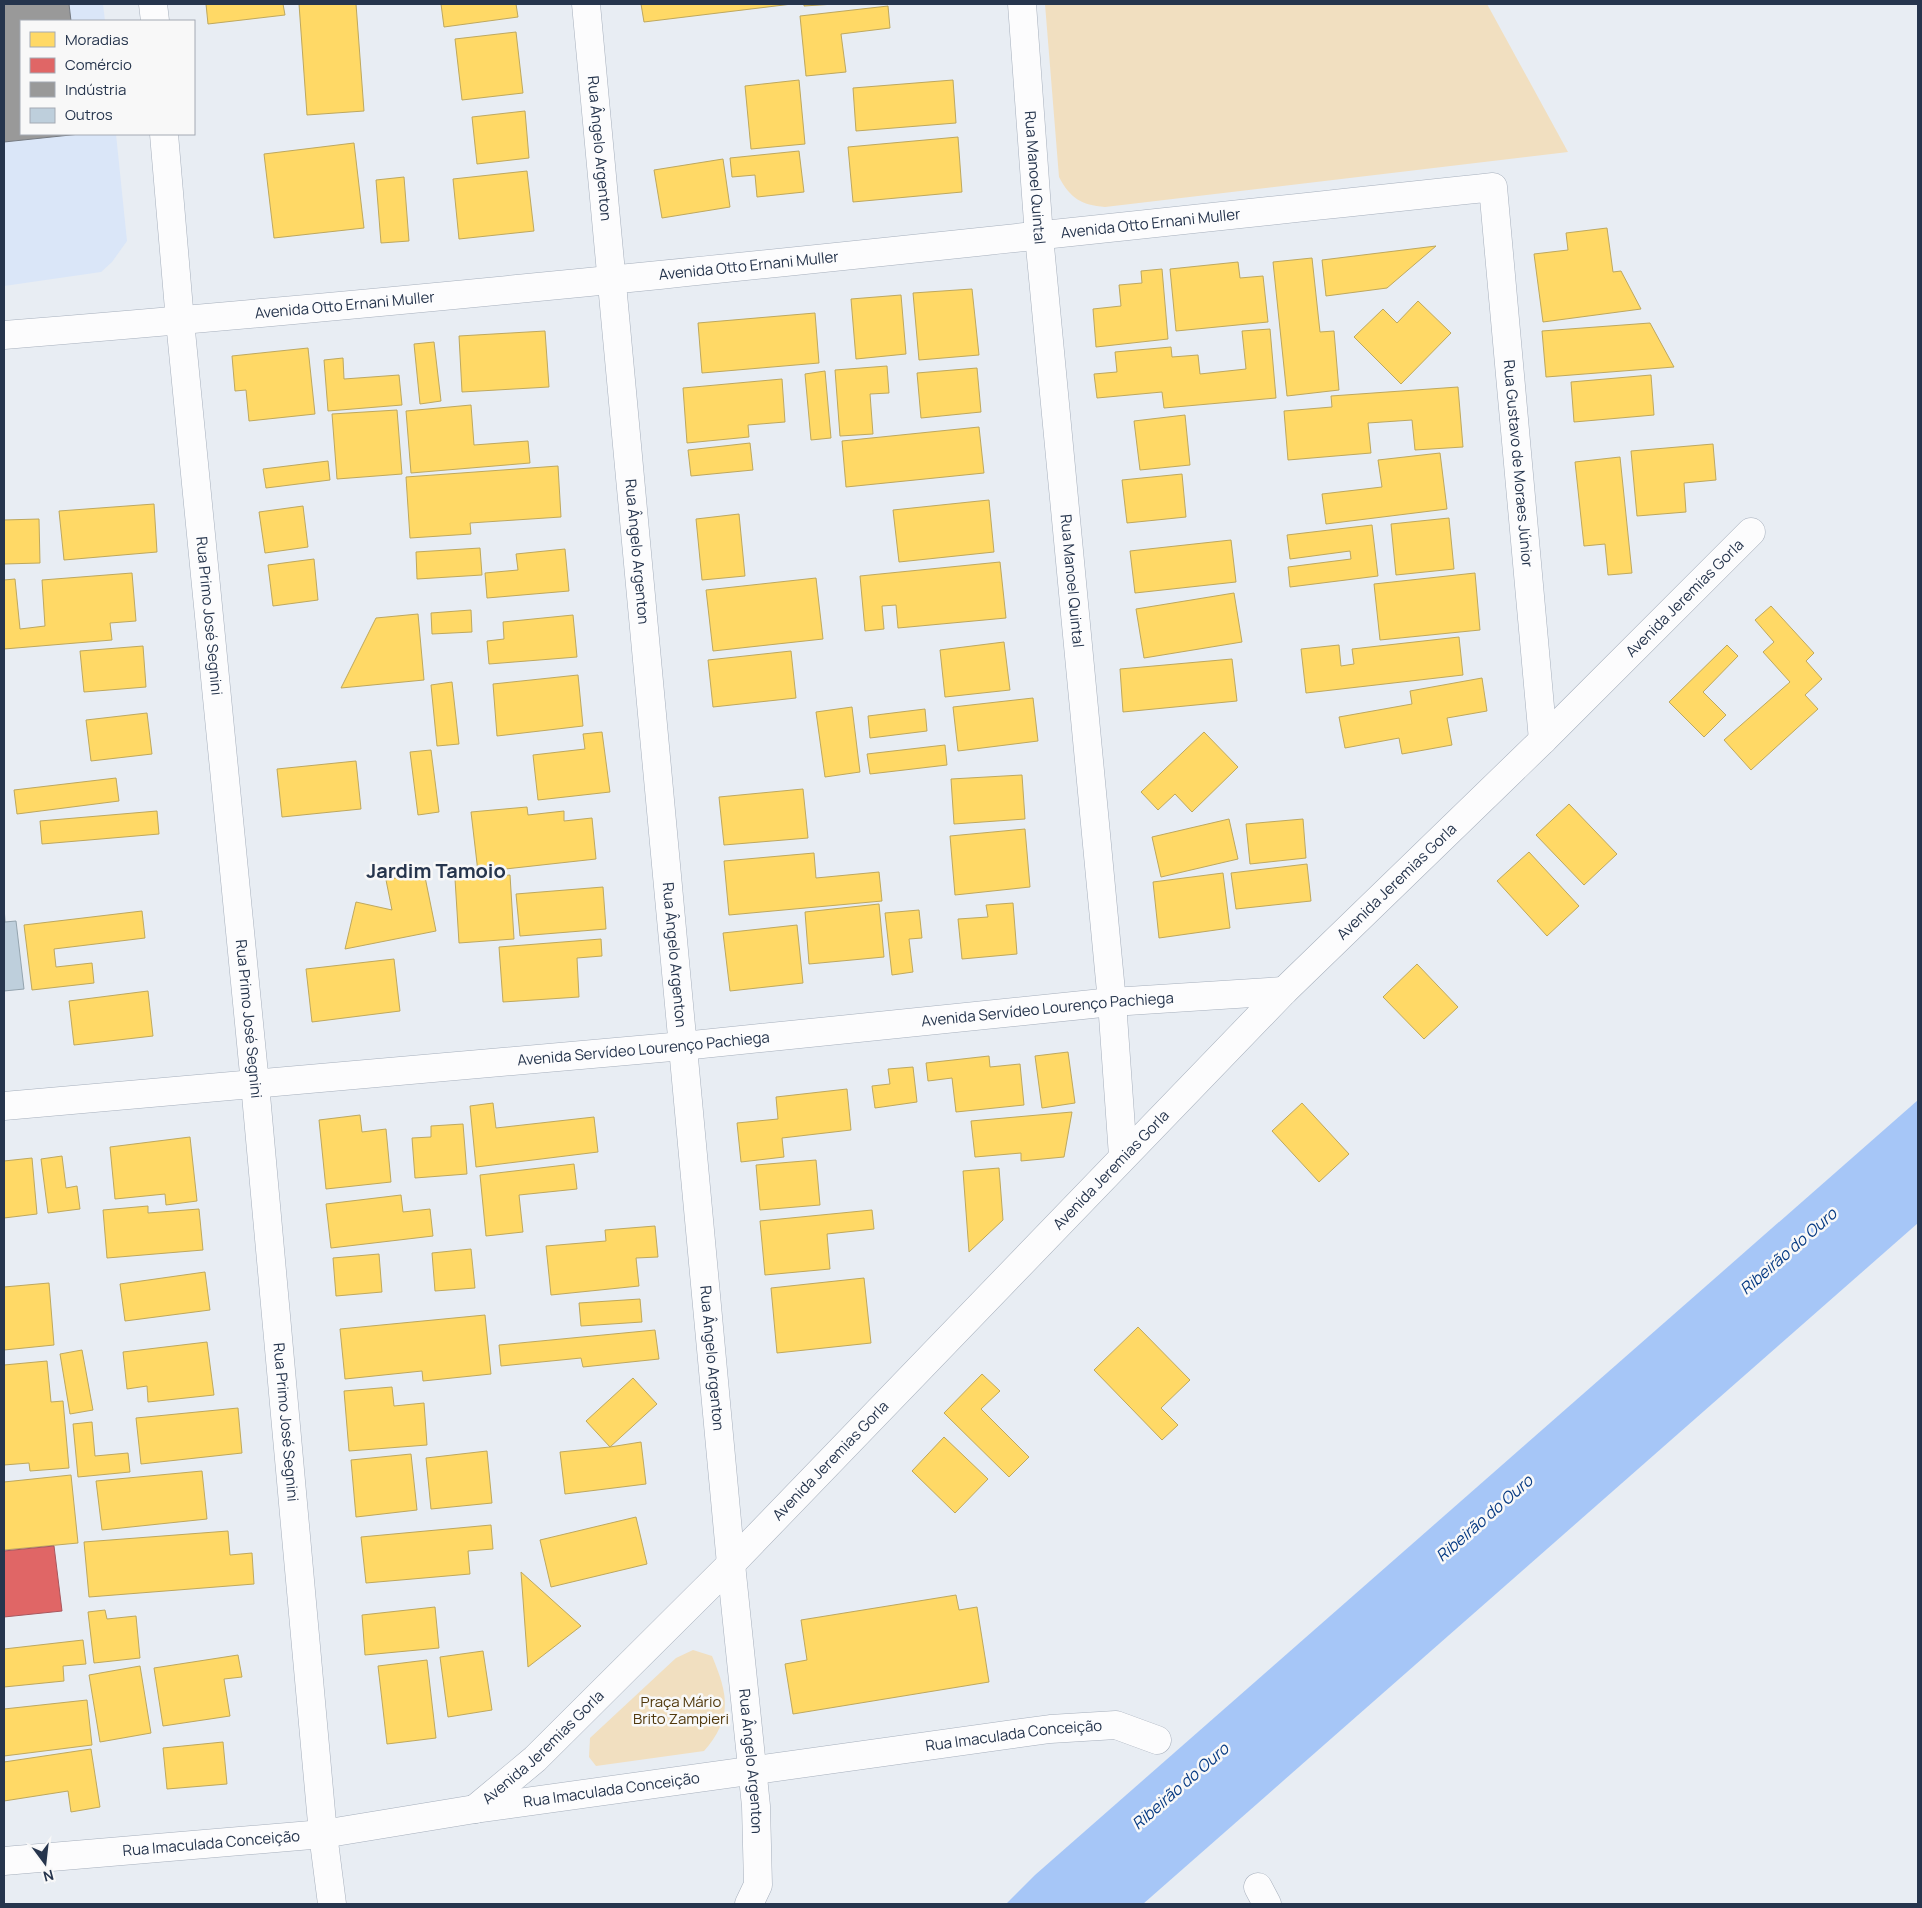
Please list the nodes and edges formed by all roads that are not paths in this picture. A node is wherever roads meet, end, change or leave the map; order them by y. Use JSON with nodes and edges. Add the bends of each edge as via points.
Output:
{"nodes":[{"id":1,"x":153,"y":4,"type":"edge"},
{"id":2,"x":586,"y":4,"type":"edge"},
{"id":3,"x":1022,"y":4,"type":"edge"},
{"id":4,"x":155,"y":20,"type":"edge"},
{"id":5,"x":164,"y":135,"type":"edge"},
{"id":6,"x":1493,"y":187,"type":"joint"},
{"id":7,"x":1039,"y":236,"type":"junction"},
{"id":8,"x":611,"y":281,"type":"junction"},
{"id":9,"x":180,"y":321,"type":"junction"},
{"id":10,"x":4,"y":336,"type":"edge"},
{"id":11,"x":1751,"y":532,"type":"dead end"},
{"id":12,"x":1543,"y":740,"type":"junction"},
{"id":13,"x":1284,"y":991,"type":"junction"},
{"id":14,"x":1112,"y":1002,"type":"junction"},
{"id":15,"x":683,"y":1046,"type":"junction"},
{"id":16,"x":255,"y":1084,"type":"junction"},
{"id":17,"x":4,"y":1106,"type":"edge"},
{"id":18,"x":1123,"y":1156,"type":"junction"},
{"id":19,"x":731,"y":1564,"type":"junction"},
{"id":20,"x":1156,"y":1740,"type":"dead end"},
{"id":21,"x":754,"y":1771,"type":"junction"},
{"id":22,"x":475,"y":1809,"type":"junction"},
{"id":23,"x":323,"y":1834,"type":"junction"},
{"id":24,"x":4,"y":1861,"type":"edge"},
{"id":25,"x":332,"y":1904,"type":"edge"},
{"id":26,"x":749,"y":1904,"type":"edge"}],
"edges":[{"from":1,"to":4,"type":"street"},
{"from":2,"to":8,"type":"street","name":"Rua Ângelo Argenton"},
{"from":3,"to":7,"type":"street","name":"Rua Manoel Quintal"},
{"from":5,"to":9,"type":"street","name":"Rua Primo José Segnini"},
{"from":6,"to":7,"type":"street","name":"Avenida Otto Ernani Muller"},
{"from":6,"to":12,"type":"street","name":"Rua Gustavo de Moraes Júnior"},
{"from":7,"to":8,"type":"street","name":"Avenida Otto Ernani Muller"},
{"from":7,"to":14,"type":"street","name":"Rua Manoel Quintal"},
{"from":8,"to":9,"type":"street","name":"Avenida Otto Ernani Muller"},
{"from":8,"to":15,"type":"street","name":"Rua Ângelo Argenton"},
{"from":9,"to":10,"type":"street","name":"Avenida Otto Ernani Muller"},
{"from":9,"to":16,"type":"street","name":"Rua Primo José Segnini"},
{"from":11,"to":12,"type":"street","name":"Avenida Jeremias Gorla"},
{"from":12,"to":13,"type":"street","name":"Avenida Jeremias Gorla"},
{"from":13,"to":14,"type":"street","name":"Avenida Servídeo Lourenço Pachiega"},
{"from":13,"to":18,"type":"street","name":"Avenida Jeremias Gorla"},
{"from":14,"to":15,"type":"street","name":"Avenida Servídeo Lourenço Pachiega"},
{"from":14,"to":18,"type":"street","name":"Rua Manoel Quintal"},
{"from":15,"to":16,"type":"street","name":"Avenida Servídeo Lourenço Pachiega"},
{"from":15,"to":19,"type":"street","name":"Rua Ângelo Argenton"},
{"from":16,"to":17,"type":"street","name":"Avenida Servídeo Lourenço Pachiega"},
{"from":16,"to":23,"type":"street","name":"Rua Primo José Segnini"},
{"from":18,"to":19,"type":"street","name":"Avenida Jeremias Gorla"},
{"from":19,"to":21,"type":"street","name":"Rua Ângelo Argenton"},
{"from":19,"to":22,"type":"street","name":"Avenida Jeremias Gorla","via":[[535,1759]]},
{"from":20,"to":21,"type":"street","name":"Rua Imaculada Conceição","via":[[1116,1725],[1050,1729]]},
{"from":21,"to":22,"type":"street","name":"Rua Imaculada Conceição"},
{"from":21,"to":26,"type":"street","name":"Rua Ângelo Argenton","via":[[758,1885]]},
{"from":22,"to":23,"type":"street","name":"Rua Imaculada Conceição"},
{"from":23,"to":24,"type":"street","name":"Rua Imaculada Conceição"},
{"from":23,"to":25,"type":"street","name":"Rua Primo José Segnini"}]}
